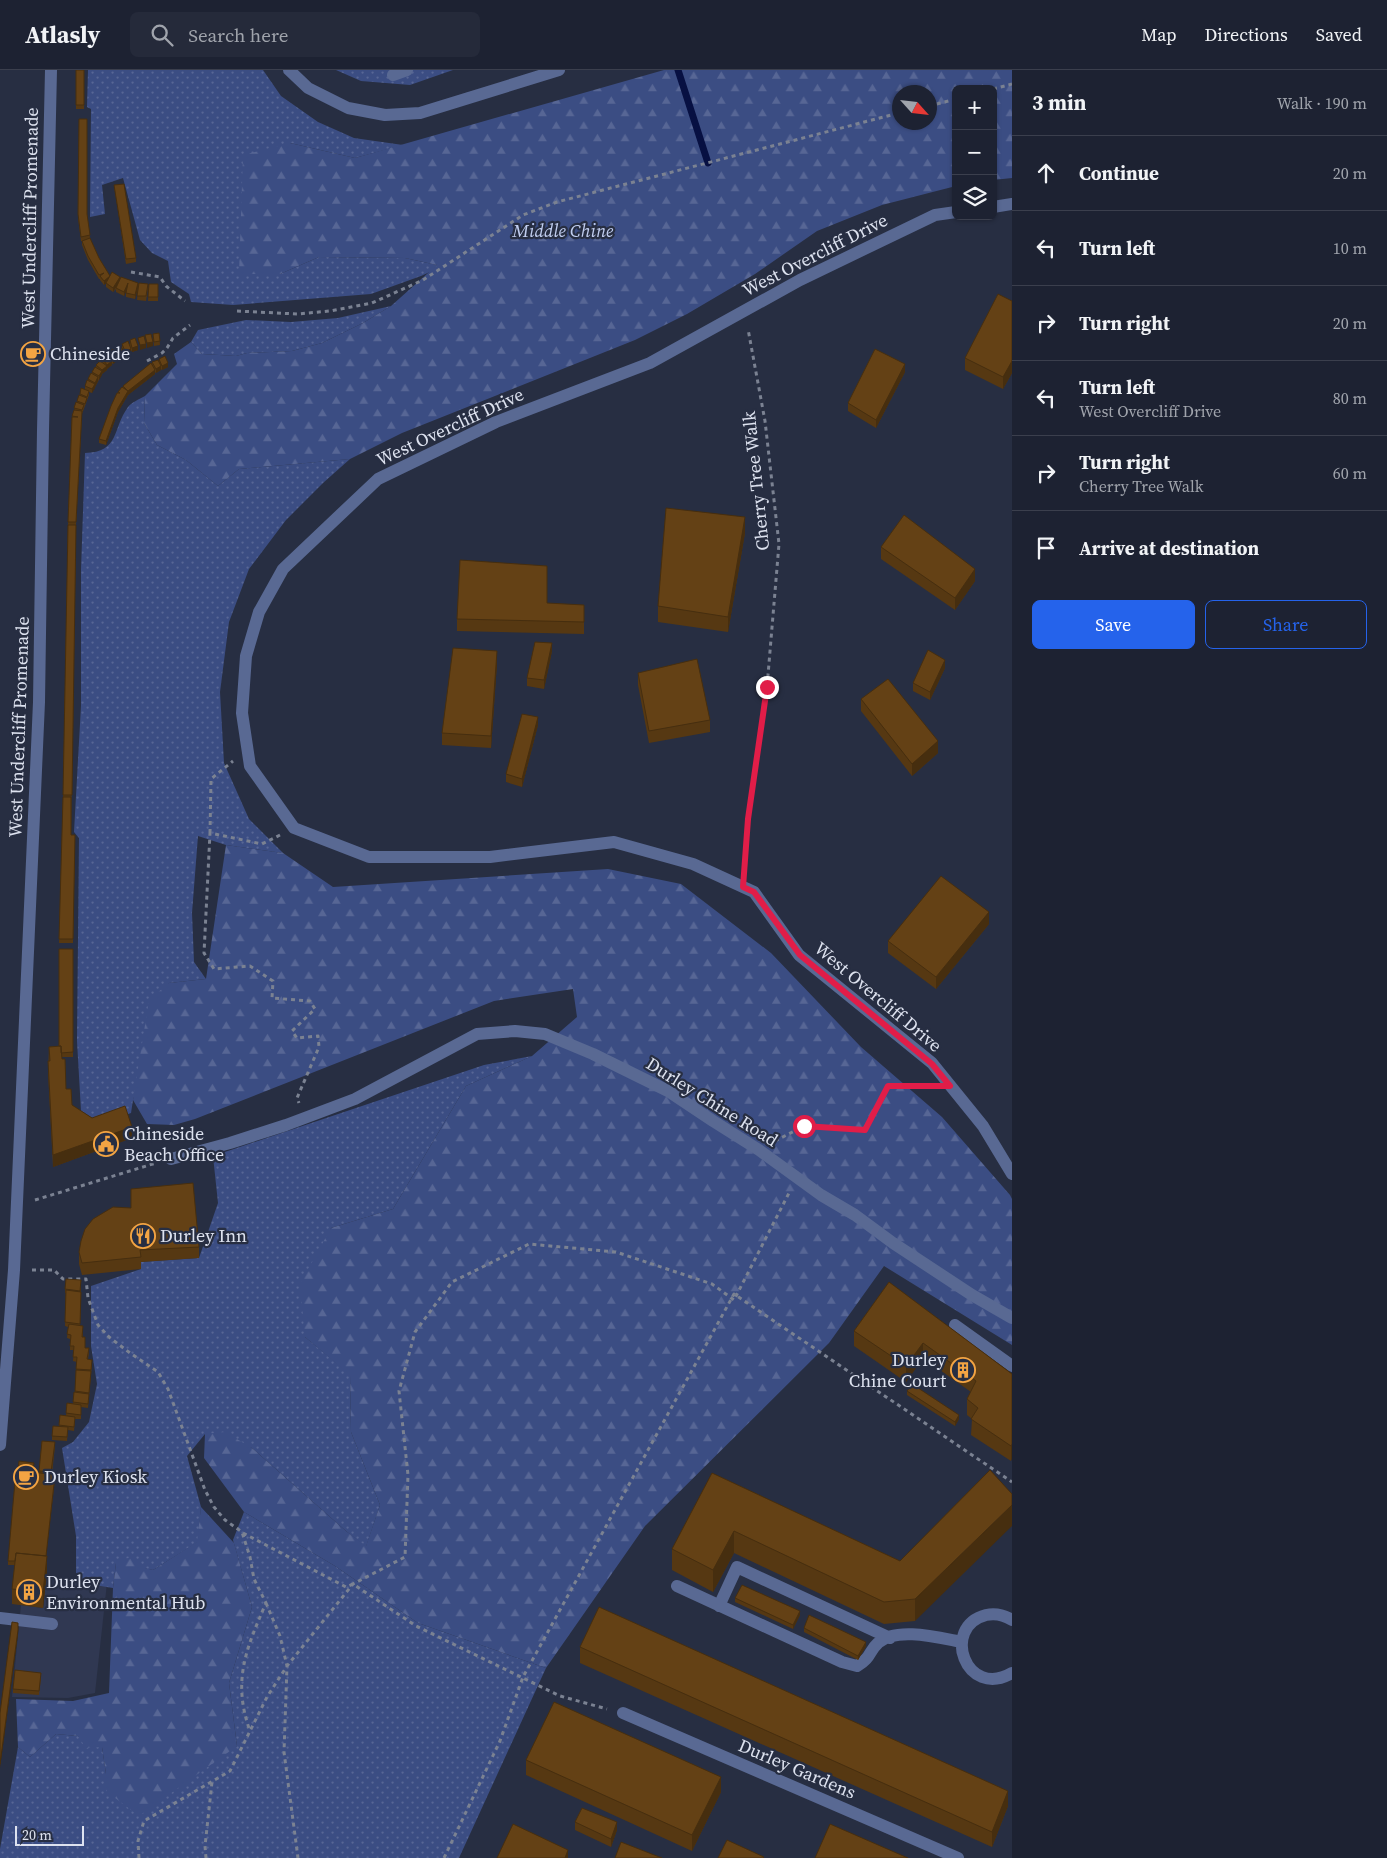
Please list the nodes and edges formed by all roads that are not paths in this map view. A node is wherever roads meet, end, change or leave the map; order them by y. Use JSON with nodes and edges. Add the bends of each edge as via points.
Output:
{"nodes":[{"id":1,"x":51,"y":70,"type":"edge"},
{"id":2,"x":289,"y":70,"type":"edge"},
{"id":3,"x":407,"y":70,"type":"edge"},
{"id":4,"x":559,"y":70,"type":"edge"},
{"id":5,"x":393,"y":75,"type":"dead end"},
{"id":6,"x":1012,"y":204,"type":"edge"},
{"id":7,"x":997,"y":206,"type":"edge"},
{"id":8,"x":952,"y":213,"type":"edge"},
{"id":9,"x":171,"y":1159,"type":"road end"},
{"id":10,"x":1012,"y":1174,"type":"edge"},
{"id":11,"x":1012,"y":1318,"type":"edge"},
{"id":12,"x":955,"y":1325,"type":"dead end"},
{"id":13,"x":1012,"y":1366,"type":"edge"},
{"id":14,"x":0,"y":1445,"type":"edge"},
{"id":15,"x":677,"y":1586,"type":"dead end"},
{"id":16,"x":719,"y":1606,"type":"junction"},
{"id":17,"x":0,"y":1618,"type":"edge"},
{"id":18,"x":1012,"y":1620,"type":"edge"},
{"id":19,"x":52,"y":1624,"type":"dead end"},
{"id":20,"x":890,"y":1638,"type":"junction"},
{"id":21,"x":962,"y":1642,"type":"junction"},
{"id":22,"x":1012,"y":1673,"type":"edge"},
{"id":23,"x":623,"y":1713,"type":"road end"},
{"id":24,"x":958,"y":1858,"type":"edge"}],
"edges":[{"from":1,"to":14,"type":"street","name":"West Undercliff Promenade","via":[[39,702],[14,1270]]},
{"from":2,"to":4,"type":"street","via":[[308,88],[348,108],[386,115],[420,112]]},
{"from":3,"to":5,"type":"street"},
{"from":6,"to":7,"type":"street"},
{"from":8,"to":10,"type":"street","name":"West Overcliff Drive","via":[[935,215],[800,280],[650,363],[496,422],[378,479],[283,569],[259,612],[246,656],[242,713],[250,766],[294,828],[369,857],[490,857],[614,842],[693,864],[754,892],[800,955],[932,1064],[983,1126]]},
{"from":9,"to":11,"type":"street","name":"Durley Chine Road","via":[[230,1144],[355,1099],[477,1034],[515,1031],[545,1034],[668,1091],[892,1243]]},
{"from":12,"to":13,"type":"street"},
{"from":15,"to":16,"type":"street"},
{"from":16,"to":20,"type":"street","via":[[842,1662],[858,1666],[867,1660],[878,1643]]},
{"from":16,"to":20,"type":"street","via":[[738,1567]]},
{"from":17,"to":19,"type":"street"},
{"from":18,"to":21,"type":"street","via":[[999,1615],[982,1616],[969,1626]]},
{"from":20,"to":21,"type":"street","via":[[930,1636]]},
{"from":21,"to":22,"type":"street","via":[[964,1659],[974,1672],[989,1679]]},
{"from":23,"to":24,"type":"street","name":"Durley Gardens"}]}
